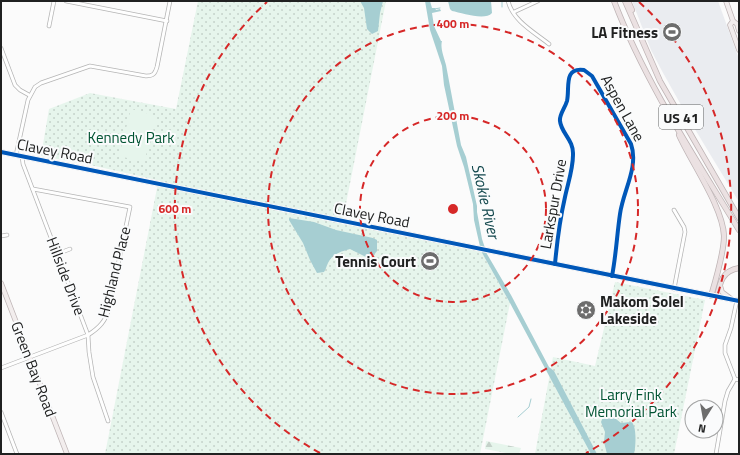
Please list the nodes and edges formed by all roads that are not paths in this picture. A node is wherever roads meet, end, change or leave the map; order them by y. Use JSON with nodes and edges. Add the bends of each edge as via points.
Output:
{"nodes":[{"id":1,"x":54,"y":1,"type":"edge"},
{"id":2,"x":66,"y":1,"type":"edge"},
{"id":3,"x":170,"y":1,"type":"edge"},
{"id":4,"x":508,"y":1,"type":"edge"},
{"id":5,"x":538,"y":1,"type":"edge"},
{"id":6,"x":610,"y":1,"type":"edge"},
{"id":7,"x":614,"y":1,"type":"edge"},
{"id":8,"x":625,"y":1,"type":"edge"},
{"id":9,"x":628,"y":1,"type":"edge"},
{"id":10,"x":726,"y":1,"type":"edge"},
{"id":11,"x":514,"y":12,"type":"junction"},
{"id":12,"x":167,"y":21,"type":"junction"},
{"id":13,"x":732,"y":21,"type":"junction"},
{"id":14,"x":623,"y":24,"type":"junction"},
{"id":15,"x":49,"y":26,"type":"dead end"},
{"id":16,"x":739,"y":30,"type":"edge"},
{"id":17,"x":549,"y":44,"type":"dead end"},
{"id":18,"x":1,"y":48,"type":"edge"},
{"id":19,"x":739,"y":50,"type":"edge"},
{"id":20,"x":647,"y":53,"type":"junction"},
{"id":21,"x":568,"y":80,"type":"joint"},
{"id":22,"x":29,"y":95,"type":"junction"},
{"id":23,"x":670,"y":115,"type":"junction"},
{"id":24,"x":1,"y":152,"type":"edge"},
{"id":25,"x":16,"y":155,"type":"junction"},
{"id":26,"x":22,"y":156,"type":"junction"},
{"id":27,"x":717,"y":180,"type":"junction"},
{"id":28,"x":33,"y":189,"type":"junction"},
{"id":29,"x":674,"y":210,"type":"dead end"},
{"id":30,"x":739,"y":212,"type":"edge"},
{"id":31,"x":739,"y":218,"type":"edge"},
{"id":32,"x":739,"y":230,"type":"edge"},
{"id":33,"x":7,"y":235,"type":"dead end"},
{"id":34,"x":1,"y":236,"type":"edge"},
{"id":35,"x":70,"y":248,"type":"dead end"},
{"id":36,"x":57,"y":254,"type":"junction"},
{"id":37,"x":555,"y":264,"type":"junction"},
{"id":38,"x":739,"y":268,"type":"edge"},
{"id":39,"x":612,"y":276,"type":"junction"},
{"id":40,"x":720,"y":282,"type":"junction"},
{"id":41,"x":1,"y":284,"type":"edge"},
{"id":42,"x":674,"y":289,"type":"junction"},
{"id":43,"x":712,"y":296,"type":"junction"},
{"id":44,"x":717,"y":297,"type":"junction"},
{"id":45,"x":737,"y":300,"type":"edge"},
{"id":46,"x":88,"y":335,"type":"junction"},
{"id":47,"x":30,"y":357,"type":"junction"},
{"id":48,"x":1,"y":368,"type":"edge"},
{"id":49,"x":735,"y":379,"type":"junction"},
{"id":50,"x":739,"y":380,"type":"edge"},
{"id":51,"x":1,"y":412,"type":"edge"},
{"id":52,"x":108,"y":421,"type":"dead end"},
{"id":53,"x":17,"y":454,"type":"edge"},
{"id":54,"x":67,"y":454,"type":"edge"},
{"id":55,"x":716,"y":454,"type":"edge"}],
"edges":[{"from":1,"to":15,"type":"street"},
{"from":2,"to":12,"type":"street"},
{"from":3,"to":12,"type":"street"},
{"from":4,"to":11,"type":"street"},
{"from":5,"to":11,"type":"street"},
{"from":6,"to":14,"type":"highway"},
{"from":7,"to":14,"type":"highway","number":"US 41"},
{"from":8,"to":20,"type":"highway","number":"US 41"},
{"from":9,"to":20,"type":"highway"},
{"from":10,"to":13,"type":"main road"},
{"from":11,"to":17,"type":"street","via":[[523,24]]},
{"from":12,"to":22,"type":"street","via":[[153,75],[90,66],[42,83]]},
{"from":13,"to":16,"type":"main road","via":[[737,24]]},
{"from":13,"to":19,"type":"main road","via":[[730,25]]},
{"from":14,"to":23,"type":"highway","number":"US 41"},
{"from":18,"to":22,"type":"street","via":[[15,85]]},
{"from":20,"to":27,"type":"highway","number":"US 41","via":[[660,81]]},
{"from":21,"to":37,"type":"street","name":"Larkspur Drive","via":[[567,102],[560,121],[574,155],[563,206]]},
{"from":21,"to":39,"type":"street","name":"Aspen Lane","via":[[576,70],[590,73],[633,149],[634,161],[621,207]]},
{"from":22,"to":25,"type":"street"},
{"from":23,"to":32,"type":"highway","number":"US 41"},
{"from":23,"to":43,"type":"highway","via":[[718,211],[723,230],[724,243]]},
{"from":24,"to":25,"type":"main road","name":"Clavey Road"},
{"from":25,"to":26,"type":"main road","name":"Clavey Road"},
{"from":26,"to":28,"type":"street","name":"Hillside Drive"},
{"from":26,"to":37,"type":"main road","name":"Clavey Road"},
{"from":27,"to":30,"type":"highway"},
{"from":27,"to":31,"type":"highway","number":"US 41"},
{"from":28,"to":36,"type":"street","name":"Hillside Drive"},
{"from":28,"to":46,"type":"street","name":"Highland Place","via":[[130,207],[107,314],[100,326]]},
{"from":29,"to":42,"type":"street","via":[[686,232]]},
{"from":33,"to":34,"type":"street"},
{"from":35,"to":36,"type":"street"},
{"from":36,"to":46,"type":"street","name":"Hillside Drive"},
{"from":37,"to":39,"type":"main road","name":"Clavey Road"},
{"from":38,"to":40,"type":"highway","via":[[728,272]]},
{"from":39,"to":42,"type":"main road","name":"Clavey Road"},
{"from":40,"to":44,"type":"highway"},
{"from":40,"to":45,"type":"main road","via":[[722,292]]},
{"from":41,"to":47,"type":"main road","name":"Green Bay Road"},
{"from":42,"to":43,"type":"main road","name":"Clavey Road"},
{"from":43,"to":44,"type":"main road","name":"Clavey Road"},
{"from":44,"to":45,"type":"main road","name":"Clavey Road"},
{"from":45,"to":49,"type":"street","via":[[725,345],[725,353]]},
{"from":46,"to":47,"type":"street","name":"Highland Place"},
{"from":46,"to":52,"type":"street","name":"Hillside Drive","via":[[93,377]]},
{"from":47,"to":48,"type":"street","name":"Highland Place"},
{"from":47,"to":54,"type":"main road","name":"Green Bay Road"},
{"from":49,"to":50,"type":"street"},
{"from":49,"to":55,"type":"street","via":[[726,397]]},
{"from":51,"to":53,"type":"street"}]}
